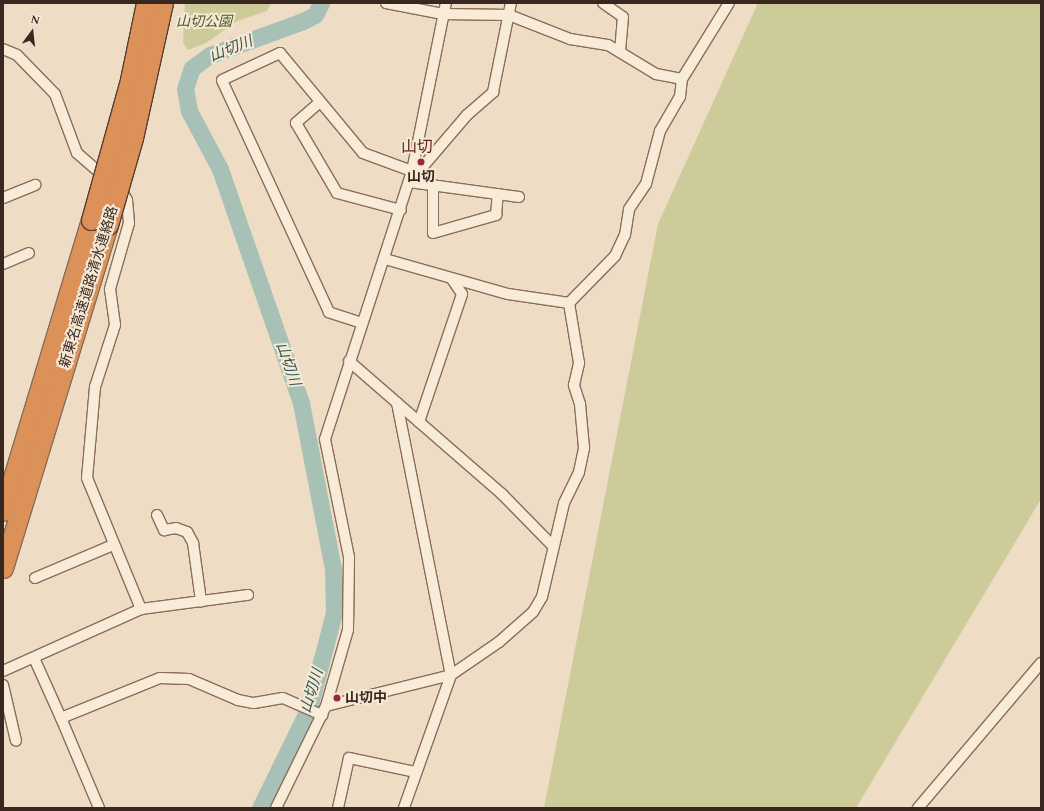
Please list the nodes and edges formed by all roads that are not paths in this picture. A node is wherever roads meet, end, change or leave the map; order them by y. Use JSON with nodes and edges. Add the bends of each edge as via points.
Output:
{"nodes":[{"id":1,"x":146,"y":3,"type":"edge"},
{"id":2,"x":163,"y":3,"type":"edge"},
{"id":3,"x":386,"y":3,"type":"edge"},
{"id":4,"x":446,"y":3,"type":"edge"},
{"id":5,"x":511,"y":3,"type":"edge"},
{"id":6,"x":603,"y":3,"type":"edge"},
{"id":7,"x":729,"y":3,"type":"edge"},
{"id":8,"x":443,"y":14,"type":"junction"},
{"id":9,"x":509,"y":15,"type":"junction"},
{"id":10,"x":3,"y":49,"type":"edge"},
{"id":11,"x":620,"y":51,"type":"junction"},
{"id":12,"x":682,"y":79,"type":"junction"},
{"id":13,"x":320,"y":102,"type":"junction"},
{"id":14,"x":412,"y":171,"type":"junction"},
{"id":15,"x":409,"y":182,"type":"junction"},
{"id":16,"x":35,"y":185,"type":"dead end"},
{"id":17,"x":434,"y":186,"type":"junction"},
{"id":18,"x":498,"y":194,"type":"junction"},
{"id":19,"x":519,"y":197,"type":"dead end"},
{"id":20,"x":3,"y":198,"type":"edge"},
{"id":21,"x":401,"y":210,"type":"junction"},
{"id":22,"x":100,"y":222,"type":"junction"},
{"id":23,"x":29,"y":253,"type":"dead end"},
{"id":24,"x":385,"y":259,"type":"junction"},
{"id":25,"x":3,"y":264,"type":"edge"},
{"id":26,"x":452,"y":280,"type":"junction"},
{"id":27,"x":569,"y":303,"type":"junction"},
{"id":28,"x":362,"y":323,"type":"junction"},
{"id":29,"x":349,"y":360,"type":"junction"},
{"id":30,"x":397,"y":403,"type":"junction"},
{"id":31,"x":419,"y":422,"type":"junction"},
{"id":32,"x":3,"y":510,"type":"edge"},
{"id":33,"x":157,"y":515,"type":"dead end"},
{"id":34,"x":113,"y":545,"type":"junction"},
{"id":35,"x":553,"y":546,"type":"junction"},
{"id":36,"x":3,"y":568,"type":"edge"},
{"id":37,"x":35,"y":578,"type":"dead end"},
{"id":38,"x":248,"y":595,"type":"dead end"},
{"id":39,"x":201,"y":601,"type":"junction"},
{"id":40,"x":141,"y":609,"type":"junction"},
{"id":41,"x":34,"y":658,"type":"junction"},
{"id":42,"x":1041,"y":663,"type":"edge"},
{"id":43,"x":3,"y":671,"type":"edge"},
{"id":44,"x":452,"y":675,"type":"junction"},
{"id":45,"x":3,"y":685,"type":"edge"},
{"id":46,"x":321,"y":711,"type":"junction"},
{"id":47,"x":61,"y":718,"type":"junction"},
{"id":48,"x":16,"y":741,"type":"dead end"},
{"id":49,"x":415,"y":772,"type":"junction"},
{"id":50,"x":99,"y":808,"type":"edge"},
{"id":51,"x":276,"y":808,"type":"edge"},
{"id":52,"x":338,"y":808,"type":"edge"},
{"id":53,"x":404,"y":808,"type":"edge"},
{"id":54,"x":918,"y":808,"type":"edge"}],
"edges":[{"from":1,"to":22,"type":"highway","name":"新東名高速道路清水連絡路","bridge":true},
{"from":2,"to":22,"type":"highway","name":"新東名高速道路清水連絡路","bridge":true,"via":[[133,138]]},
{"from":3,"to":8,"type":"street"},
{"from":4,"to":8,"type":"street"},
{"from":5,"to":9,"type":"street"},
{"from":6,"to":11,"type":"street","via":[[623,18]]},
{"from":7,"to":12,"type":"street"},
{"from":8,"to":9,"type":"street"},
{"from":8,"to":14,"type":"street"},
{"from":9,"to":11,"type":"street","via":[[570,39],[608,45]]},
{"from":9,"to":14,"type":"street","via":[[493,92],[467,115],[420,170]]},
{"from":10,"to":34,"type":"street","via":[[22,60],[55,94],[77,153],[123,188],[127,200],[129,223],[110,289],[115,325],[95,387],[87,478]]},
{"from":11,"to":12,"type":"street","via":[[656,74]]},
{"from":12,"to":27,"type":"street","via":[[680,97],[660,131],[646,184],[629,209],[625,235],[615,256]]},
{"from":13,"to":14,"type":"street","via":[[362,152]]},
{"from":13,"to":21,"type":"street","via":[[296,123],[337,193]]},
{"from":13,"to":28,"type":"street","via":[[280,53],[222,80],[329,312]]},
{"from":14,"to":15,"type":"street"},
{"from":15,"to":17,"type":"street"},
{"from":15,"to":21,"type":"street"},
{"from":16,"to":20,"type":"street"},
{"from":17,"to":18,"type":"street"},
{"from":17,"to":18,"type":"street","via":[[433,233],[496,216]]},
{"from":18,"to":19,"type":"street"},
{"from":21,"to":24,"type":"street"},
{"from":22,"to":32,"type":"highway","name":"新東名高速道路清水連絡路"},
{"from":22,"to":36,"type":"highway","name":"新東名高速道路清水連絡路"},
{"from":23,"to":25,"type":"street"},
{"from":24,"to":26,"type":"street"},
{"from":24,"to":28,"type":"street"},
{"from":26,"to":27,"type":"street","via":[[508,294]]},
{"from":26,"to":31,"type":"street","via":[[462,294]]},
{"from":27,"to":35,"type":"street","via":[[579,363],[574,385],[580,404],[584,448]]},
{"from":28,"to":29,"type":"street"},
{"from":29,"to":30,"type":"street"},
{"from":29,"to":46,"type":"street","via":[[325,439],[349,557],[351,598],[341,658]]},
{"from":30,"to":31,"type":"street"},
{"from":30,"to":44,"type":"street"},
{"from":31,"to":35,"type":"street","via":[[502,494]]},
{"from":33,"to":39,"type":"street","via":[[164,530],[176,528],[187,532],[194,543]]},
{"from":34,"to":37,"type":"street"},
{"from":34,"to":40,"type":"street"},
{"from":35,"to":44,"type":"street","via":[[542,597],[533,612]]},
{"from":38,"to":39,"type":"street"},
{"from":39,"to":40,"type":"street"},
{"from":40,"to":41,"type":"street"},
{"from":41,"to":43,"type":"street"},
{"from":41,"to":47,"type":"street"},
{"from":42,"to":54,"type":"street"},
{"from":44,"to":46,"type":"street"},
{"from":44,"to":49,"type":"street"},
{"from":45,"to":48,"type":"street"},
{"from":46,"to":47,"type":"street","via":[[283,698],[254,703],[238,700],[189,679],[160,678]]},
{"from":46,"to":51,"type":"street"},
{"from":47,"to":50,"type":"street"},
{"from":49,"to":52,"type":"street","via":[[349,758]]},
{"from":49,"to":53,"type":"street"}]}
